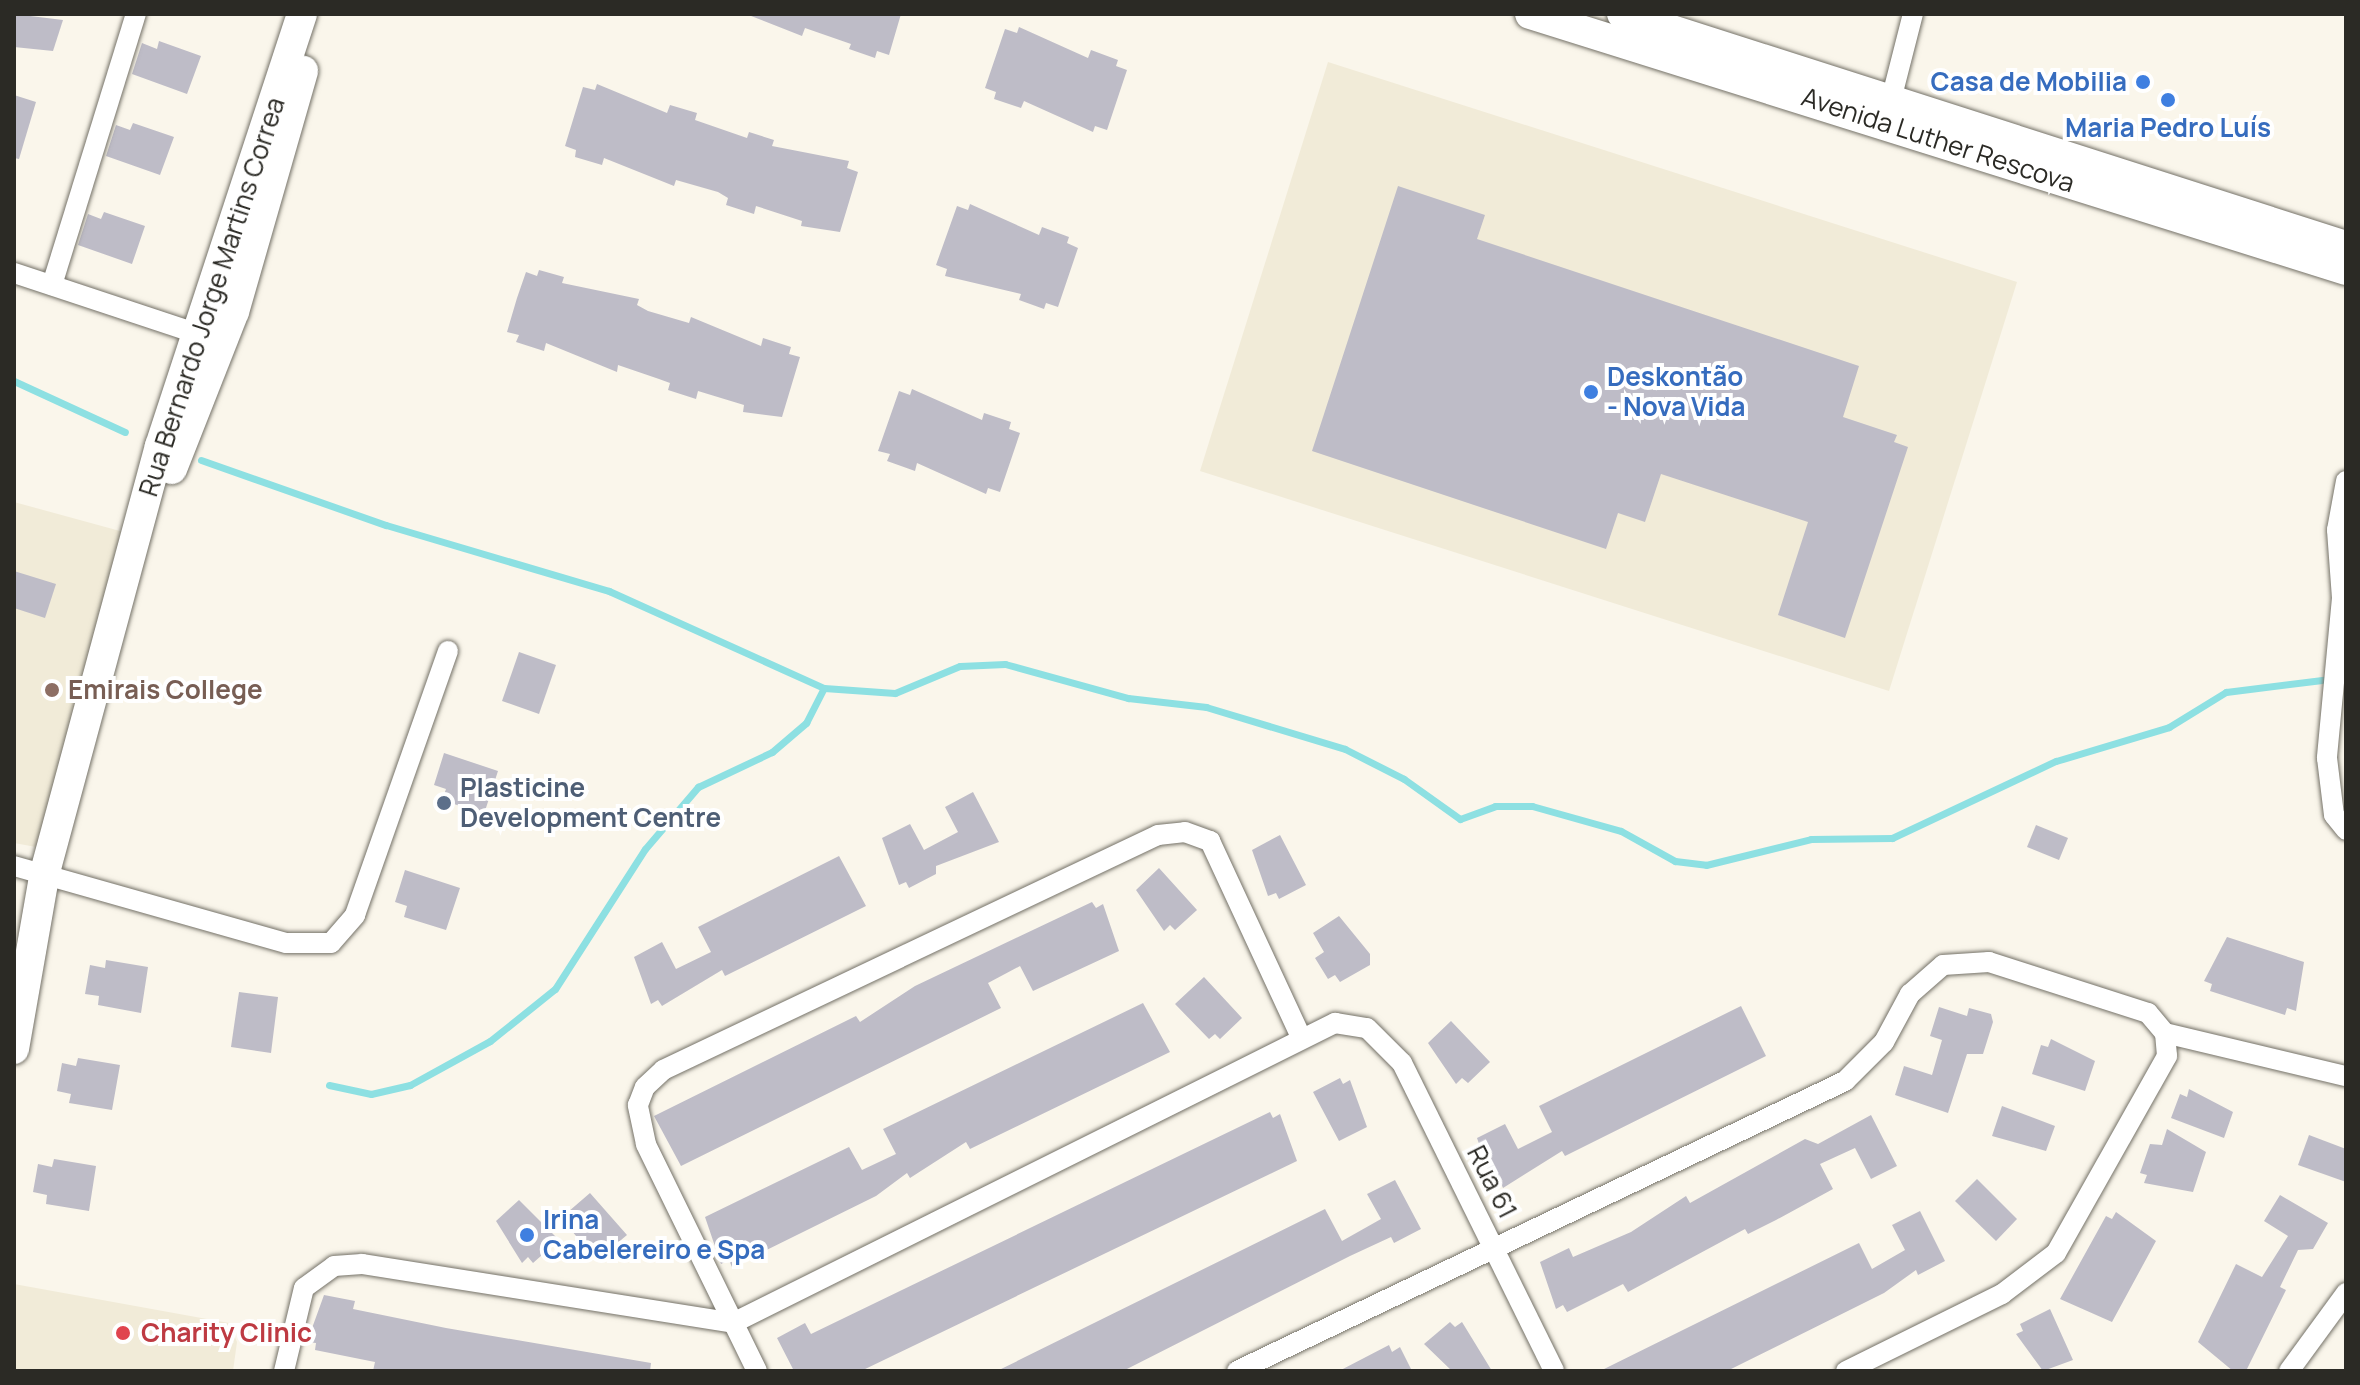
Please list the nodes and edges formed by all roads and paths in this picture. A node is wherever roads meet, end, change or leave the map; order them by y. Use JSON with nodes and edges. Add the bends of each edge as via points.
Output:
{"nodes":[{"id":1,"x":136,"y":14,"type":"edge"},
{"id":2,"x":302,"y":14,"type":"edge"},
{"id":3,"x":317,"y":14,"type":"edge"},
{"id":4,"x":1530,"y":14,"type":"edge"},
{"id":5,"x":1622,"y":14,"type":"edge"},
{"id":6,"x":1913,"y":14,"type":"edge"},
{"id":7,"x":1891,"y":100,"type":"junction"},
{"id":8,"x":2346,"y":246,"type":"edge"},
{"id":9,"x":2346,"y":270,"type":"edge"},
{"id":10,"x":14,"y":273,"type":"edge"},
{"id":11,"x":52,"y":285,"type":"junction"},
{"id":12,"x":211,"y":338,"type":"junction"},
{"id":13,"x":2346,"y":481,"type":"edge"},
{"id":14,"x":448,"y":651,"type":"dead end"},
{"id":15,"x":2346,"y":830,"type":"edge"},
{"id":16,"x":14,"y":866,"type":"edge"},
{"id":17,"x":45,"y":872,"type":"junction"},
{"id":18,"x":2165,"y":1033,"type":"junction"},
{"id":19,"x":1301,"y":1037,"type":"junction"},
{"id":20,"x":14,"y":1049,"type":"edge"},
{"id":21,"x":2346,"y":1076,"type":"edge"},
{"id":22,"x":1496,"y":1247,"type":"junction"},
{"id":23,"x":2346,"y":1293,"type":"edge"},
{"id":24,"x":733,"y":1323,"type":"junction"},
{"id":25,"x":284,"y":1371,"type":"edge"},
{"id":26,"x":757,"y":1371,"type":"edge"},
{"id":27,"x":1237,"y":1371,"type":"edge"},
{"id":28,"x":1554,"y":1371,"type":"edge"},
{"id":29,"x":1846,"y":1371,"type":"edge"},
{"id":30,"x":2289,"y":1371,"type":"edge"}],
"edges":[{"from":1,"to":11,"type":"street"},
{"from":2,"to":12,"type":"main road","name":"Rua Bernardo Jorge Martins Correa"},
{"from":3,"to":12,"type":"main road","name":"Rua Bernardo Jorge Martins Correa","via":[[286,142]]},
{"from":4,"to":9,"type":"main road","name":"Avenida Luther Rescova"},
{"from":5,"to":7,"type":"main road","name":"Avenida Luther Rescova"},
{"from":6,"to":7,"type":"street"},
{"from":7,"to":8,"type":"main road","name":"Avenida Luther Rescova"},
{"from":10,"to":11,"type":"street"},
{"from":11,"to":12,"type":"street"},
{"from":12,"to":17,"type":"main road","name":"Rua Bernardo Jorge Martins Correa","via":[[127,582]]},
{"from":13,"to":15,"type":"street","via":[[2337,530],[2342,598],[2327,758],[2334,815]]},
{"from":14,"to":17,"type":"street","via":[[355,915],[331,943],[286,943]]},
{"from":16,"to":17,"type":"street"},
{"from":17,"to":20,"type":"main road","name":"Rua Bernardo Jorge Martins Correa"},
{"from":18,"to":21,"type":"street"},
{"from":18,"to":22,"type":"street","via":[[2148,1013],[2013,969],[1966,960],[1943,965],[1910,994],[1884,1042],[1845,1081]]},
{"from":18,"to":29,"type":"street","via":[[2167,1056],[2056,1253],[2002,1294]]},
{"from":19,"to":22,"type":"street","name":"Rua 61","via":[[1335,1023],[1367,1028],[1402,1063]]},
{"from":19,"to":24,"type":"street"},
{"from":19,"to":24,"type":"street","via":[[1210,841],[1185,832],[1158,835],[663,1070],[645,1087],[638,1105],[646,1144]]},
{"from":22,"to":27,"type":"street"},
{"from":22,"to":28,"type":"street","name":"Rua 61"},
{"from":23,"to":30,"type":"street"},
{"from":24,"to":25,"type":"street","via":[[362,1264],[334,1266],[304,1288]]},
{"from":24,"to":26,"type":"street"}]}
